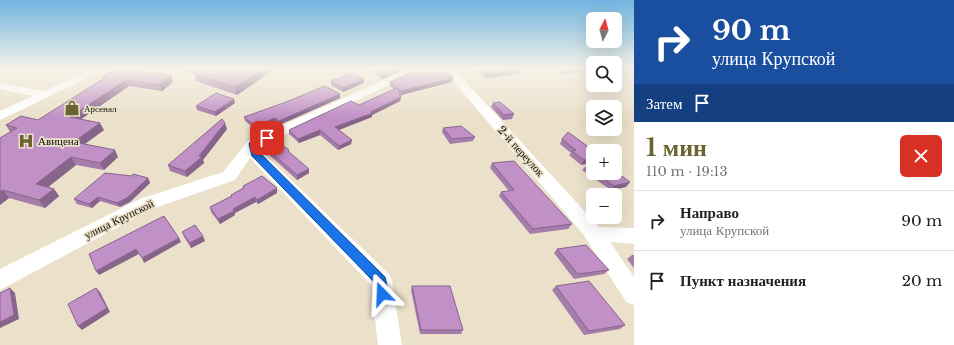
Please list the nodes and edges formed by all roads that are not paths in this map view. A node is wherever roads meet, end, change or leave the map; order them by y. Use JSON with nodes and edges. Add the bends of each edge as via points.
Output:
{"nodes":[{"id":1,"x":68,"y":85,"type":"edge"},
{"id":2,"x":382,"y":85,"type":"edge"},
{"id":3,"x":462,"y":85,"type":"edge"},
{"id":4,"x":0,"y":86,"type":"edge"},
{"id":5,"x":45,"y":96,"type":"junction"},
{"id":6,"x":0,"y":116,"type":"edge"},
{"id":7,"x":253,"y":144,"type":"junction"},
{"id":8,"x":594,"y":234,"type":"junction"},
{"id":9,"x":634,"y":236,"type":"edge"},
{"id":10,"x":0,"y":280,"type":"edge"},
{"id":11,"x":634,"y":295,"type":"edge"},
{"id":12,"x":390,"y":345,"type":"edge"}],
"edges":[{"from":1,"to":5,"type":"street"},
{"from":2,"to":7,"type":"street","name":"улица Крупской"},
{"from":3,"to":8,"type":"street","name":"2-й переулок"},
{"from":4,"to":5,"type":"street"},
{"from":5,"to":6,"type":"street"},
{"from":7,"to":10,"type":"street","name":"улица Крупской","via":[[229,176],[146,204]]},
{"from":7,"to":12,"type":"street","via":[[256,154],[381,281]]},
{"from":8,"to":9,"type":"street"},
{"from":8,"to":11,"type":"street","name":"2-й переулок"}]}
